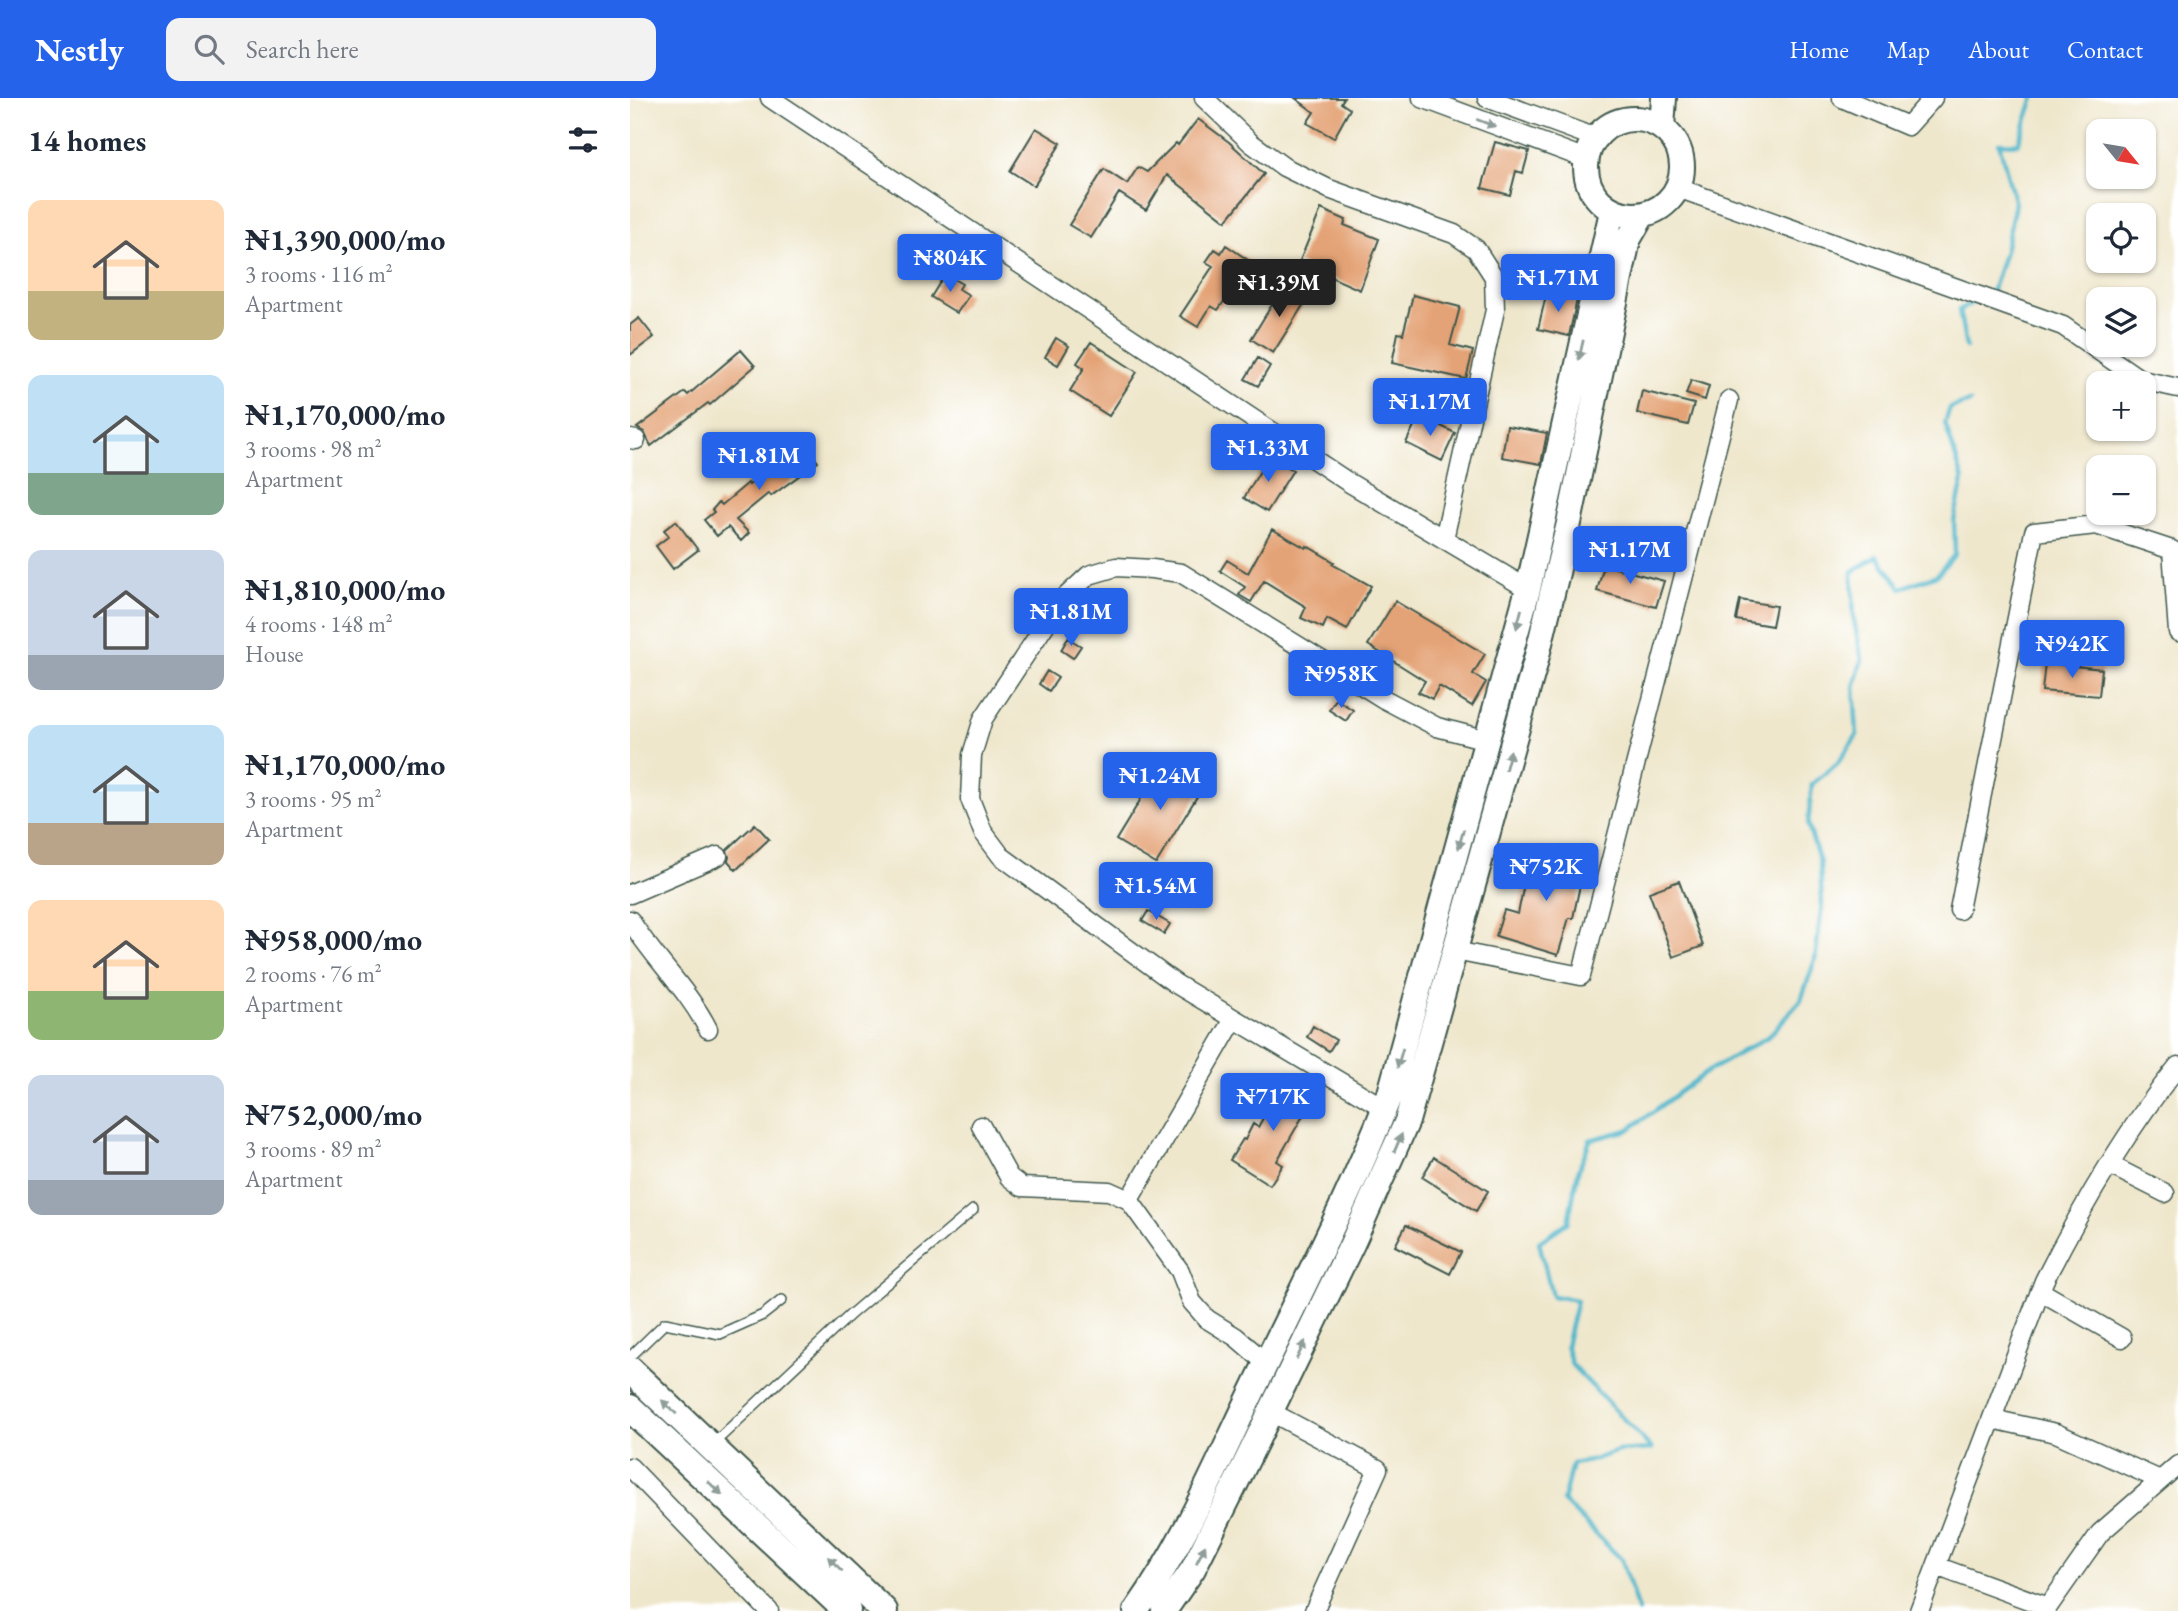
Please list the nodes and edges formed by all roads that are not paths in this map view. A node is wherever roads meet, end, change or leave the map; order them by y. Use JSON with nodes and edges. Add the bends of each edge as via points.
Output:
{"nodes":[{"id":1,"x":770,"y":98,"type":"edge"},
{"id":2,"x":1204,"y":98,"type":"edge"},
{"id":3,"x":1422,"y":98,"type":"edge"},
{"id":4,"x":1487,"y":98,"type":"edge"},
{"id":5,"x":1664,"y":98,"type":"edge"},
{"id":6,"x":1842,"y":98,"type":"edge"},
{"id":7,"x":1933,"y":98,"type":"edge"},
{"id":8,"x":1638,"y":108,"type":"edge"},
{"id":9,"x":1662,"y":128,"type":"junction"},
{"id":10,"x":1591,"y":149,"type":"junction"},
{"id":11,"x":1678,"y":188,"type":"junction"},
{"id":12,"x":1612,"y":211,"type":"junction"},
{"id":13,"x":1642,"y":215,"type":"junction"},
{"id":14,"x":2178,"y":388,"type":"edge"},
{"id":15,"x":1730,"y":400,"type":"dead end"},
{"id":16,"x":1444,"y":539,"type":"junction"},
{"id":17,"x":1528,"y":589,"type":"junction"},
{"id":18,"x":2178,"y":632,"type":"edge"},
{"id":19,"x":1487,"y":740,"type":"junction"},
{"id":20,"x":718,"y":856,"type":"dead end"},
{"id":21,"x":630,"y":894,"type":"edge"},
{"id":22,"x":1959,"y":910,"type":"dead end"},
{"id":23,"x":630,"y":920,"type":"edge"},
{"id":24,"x":1455,"y":951,"type":"junction"},
{"id":25,"x":1234,"y":1019,"type":"junction"},
{"id":26,"x":708,"y":1029,"type":"dead end"},
{"id":27,"x":2178,"y":1066,"type":"edge"},
{"id":28,"x":1384,"y":1108,"type":"junction"},
{"id":29,"x":981,"y":1126,"type":"dead end"},
{"id":30,"x":2110,"y":1165,"type":"junction"},
{"id":31,"x":2165,"y":1194,"type":"dead end"},
{"id":32,"x":1129,"y":1200,"type":"junction"},
{"id":33,"x":974,"y":1210,"type":"dead end"},
{"id":34,"x":2040,"y":1292,"type":"junction"},
{"id":35,"x":782,"y":1300,"type":"dead end"},
{"id":36,"x":2122,"y":1338,"type":"dead end"},
{"id":37,"x":630,"y":1357,"type":"edge"},
{"id":38,"x":1266,"y":1363,"type":"junction"},
{"id":39,"x":630,"y":1370,"type":"edge"},
{"id":40,"x":1271,"y":1412,"type":"junction"},
{"id":41,"x":631,"y":1414,"type":"edge"},
{"id":42,"x":1992,"y":1419,"type":"junction"},
{"id":43,"x":711,"y":1446,"type":"junction"},
{"id":44,"x":630,"y":1467,"type":"edge"},
{"id":45,"x":2177,"y":1468,"type":"edge"},
{"id":46,"x":2160,"y":1480,"type":"junction"},
{"id":47,"x":1936,"y":1566,"type":"junction"},
{"id":48,"x":769,"y":1611,"type":"edge"},
{"id":49,"x":847,"y":1611,"type":"edge"},
{"id":50,"x":884,"y":1611,"type":"edge"},
{"id":51,"x":1136,"y":1611,"type":"edge"},
{"id":52,"x":1164,"y":1611,"type":"edge"},
{"id":53,"x":1314,"y":1611,"type":"edge"},
{"id":54,"x":1919,"y":1611,"type":"edge"}],
"edges":[{"from":1,"to":16,"type":"street","via":[[1348,482]]},
{"from":2,"to":16,"type":"street","via":[[1284,167],[1329,189],[1454,234],[1476,249],[1494,277],[1495,310]]},
{"from":3,"to":10,"type":"street","one_way":true},
{"from":4,"to":10,"type":"street"},
{"from":5,"to":9,"type":"street"},
{"from":6,"to":7,"type":"street","via":[[1908,126]]},
{"from":8,"to":9,"type":"street","via":[[1648,121]]},
{"from":8,"to":10,"type":"street","via":[[1601,131]]},
{"from":9,"to":11,"type":"street","via":[[1681,155]]},
{"from":10,"to":12,"type":"street","via":[[1586,175],[1590,190]]},
{"from":11,"to":13,"type":"street","via":[[1657,210]]},
{"from":11,"to":14,"type":"street","via":[[2063,326],[2141,380]]},
{"from":12,"to":13,"type":"street"},
{"from":12,"to":17,"type":"street","one_way":true},
{"from":24,"to":13,"type":"street","one_way":true,"via":[[1535,664],[1628,240]]},
{"from":15,"to":24,"type":"street","via":[[1581,975]]},
{"from":16,"to":17,"type":"street"},
{"from":17,"to":19,"type":"street","one_way":true},
{"from":18,"to":22,"type":"street","via":[[2172,550],[2096,525],[2035,532]]},
{"from":19,"to":25,"type":"street","via":[[1437,727],[1384,699],[1181,573],[1116,567],[1089,575],[1061,601],[983,719],[972,755],[970,799],[983,832],[1001,856],[1176,984]]},
{"from":19,"to":28,"type":"street","one_way":true},
{"from":20,"to":21,"type":"street"},
{"from":23,"to":26,"type":"street","via":[[696,1006]]},
{"from":40,"to":24,"type":"street","one_way":true,"via":[[1407,1121]]},
{"from":25,"to":28,"type":"street"},
{"from":25,"to":32,"type":"street"},
{"from":27,"to":30,"type":"street"},
{"from":28,"to":38,"type":"street","via":[[1362,1164]]},
{"from":29,"to":32,"type":"street","via":[[1009,1177],[1022,1187],[1109,1191]]},
{"from":30,"to":31,"type":"street"},
{"from":30,"to":34,"type":"street","via":[[2070,1230]]},
{"from":32,"to":38,"type":"street","via":[[1180,1271],[1192,1302],[1207,1319]]},
{"from":33,"to":43,"type":"lane","via":[[851,1314]]},
{"from":34,"to":36,"type":"street"},
{"from":34,"to":42,"type":"street"},
{"from":35,"to":37,"type":"lane","via":[[763,1315],[720,1334],[665,1323]]},
{"from":38,"to":51,"type":"street","via":[[1187,1526]]},
{"from":43,"to":39,"type":"main road","one_way":true},
{"from":52,"to":40,"type":"street","one_way":true,"via":[[1193,1569]]},
{"from":40,"to":53,"type":"street","via":[[1378,1469]]},
{"from":41,"to":49,"type":"main road","one_way":true},
{"from":42,"to":46,"type":"street","via":[[2056,1433]]},
{"from":42,"to":47,"type":"street"},
{"from":50,"to":43,"type":"main road","one_way":true},
{"from":44,"to":48,"type":"street"},
{"from":45,"to":46,"type":"street"},
{"from":46,"to":47,"type":"street","via":[[2100,1533],[2048,1607]]},
{"from":47,"to":54,"type":"street"}]}
